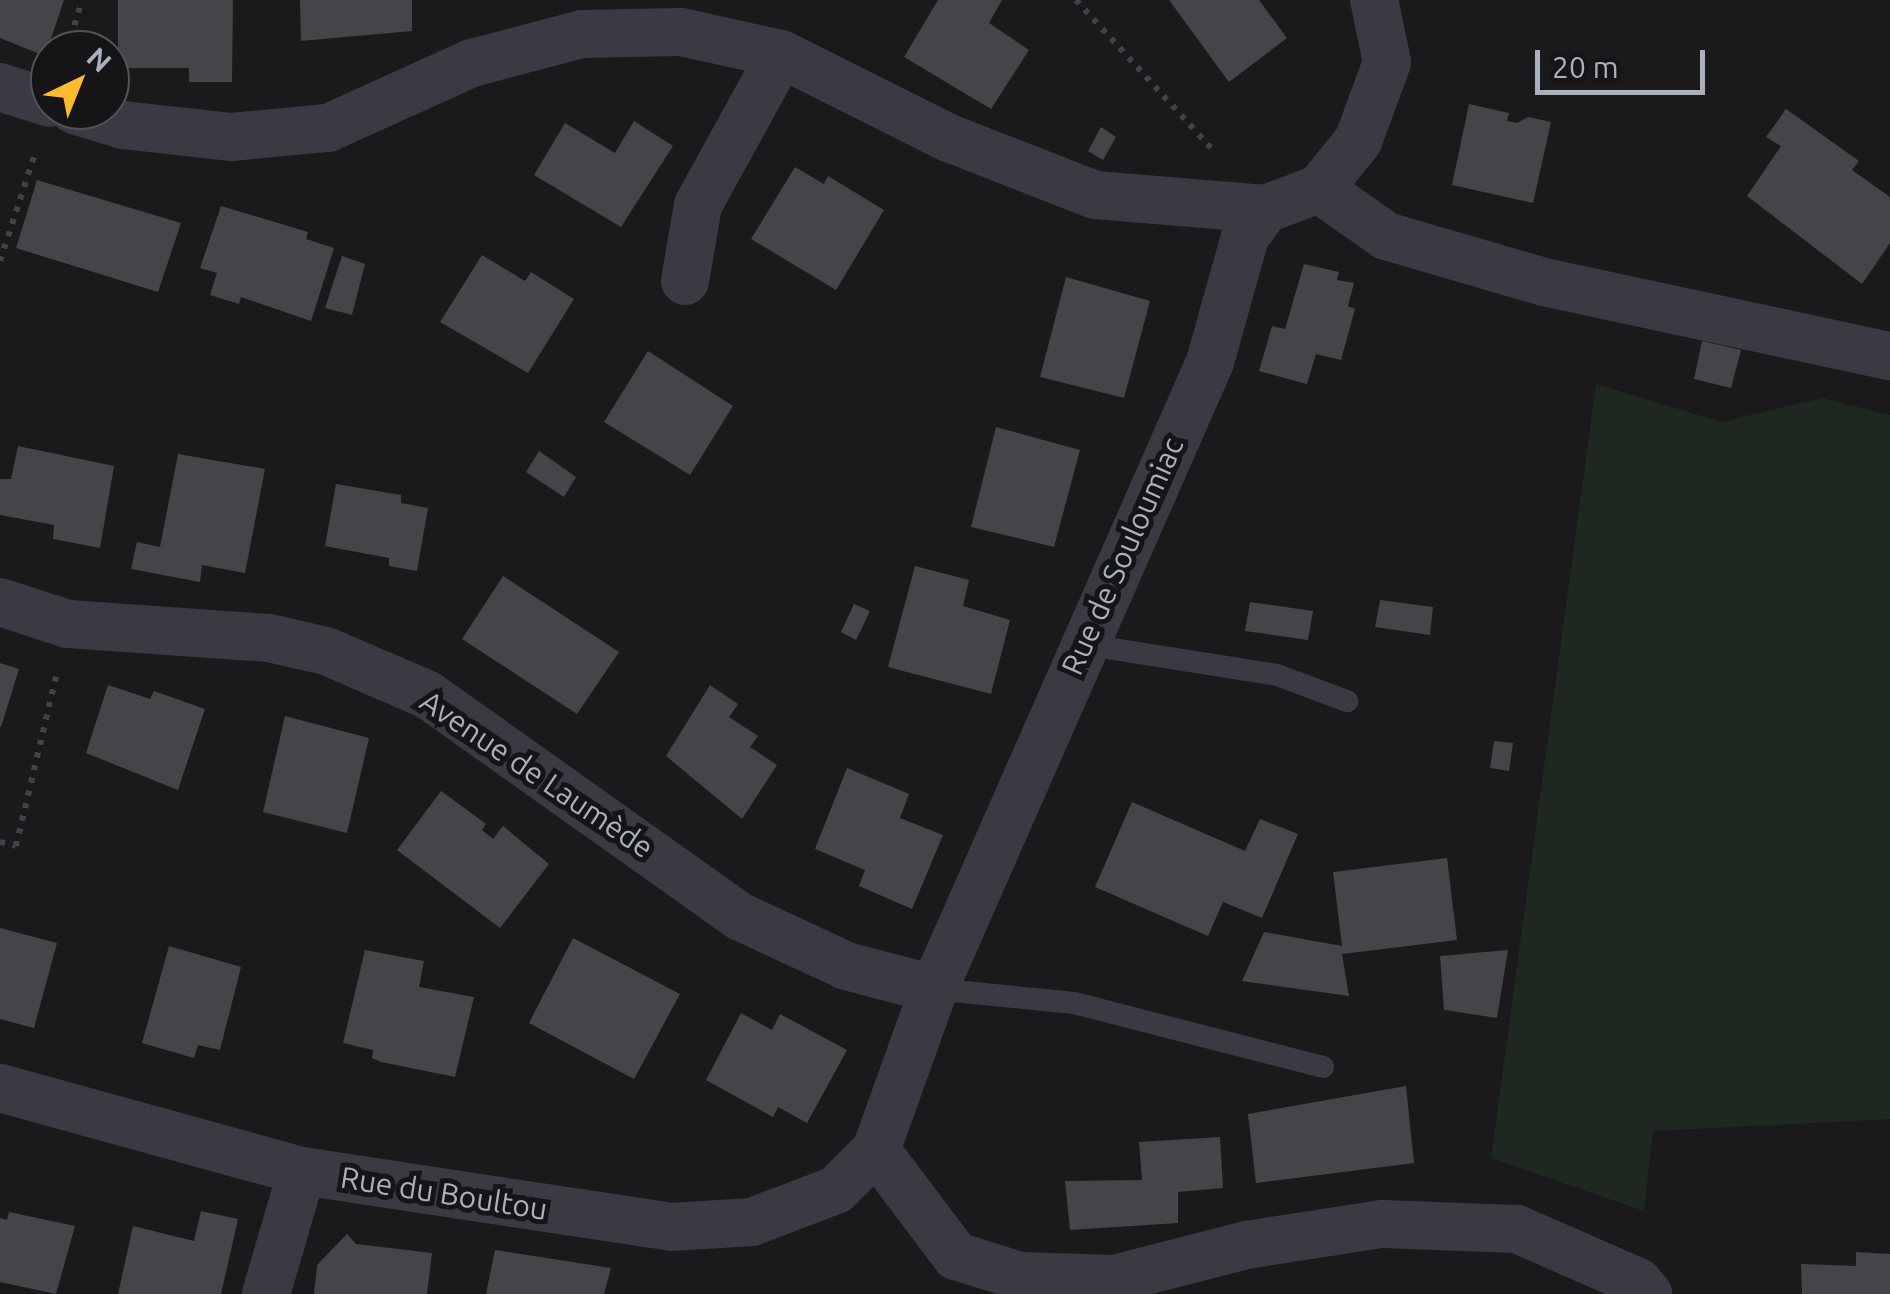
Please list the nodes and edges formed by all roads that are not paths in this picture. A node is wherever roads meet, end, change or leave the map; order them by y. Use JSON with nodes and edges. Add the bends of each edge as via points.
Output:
{"nodes":[{"id":1,"x":1374,"y":0,"type":"edge"},
{"id":2,"x":782,"y":54,"type":"junction"},
{"id":3,"x":0,"y":87,"type":"edge"},
{"id":4,"x":30,"y":111,"type":"edge"},
{"id":5,"x":130,"y":126,"type":"edge"},
{"id":6,"x":1319,"y":188,"type":"junction"},
{"id":7,"x":1265,"y":209,"type":"junction"},
{"id":8,"x":685,"y":281,"type":"dead end"},
{"id":9,"x":1890,"y":356,"type":"edge"},
{"id":10,"x":0,"y":602,"type":"edge"},
{"id":11,"x":1082,"y":644,"type":"junction"},
{"id":12,"x":1346,"y":701,"type":"dead end"},
{"id":13,"x":934,"y":989,"type":"junction"},
{"id":14,"x":1322,"y":1067,"type":"dead end"},
{"id":15,"x":0,"y":1088,"type":"edge"},
{"id":16,"x":876,"y":1150,"type":"junction"},
{"id":17,"x":302,"y":1171,"type":"junction"},
{"id":18,"x":1114,"y":1279,"type":"junction"},
{"id":19,"x":266,"y":1294,"type":"edge"},
{"id":20,"x":1165,"y":1294,"type":"edge"},
{"id":21,"x":1648,"y":1294,"type":"edge"}],
"edges":[{"from":1,"to":6,"type":"street","via":[[1387,62],[1358,142]]},
{"from":2,"to":5,"type":"street","via":[[682,32],[582,34],[472,64],[328,128],[232,137]]},
{"from":2,"to":7,"type":"street","via":[[949,138],[1094,195]]},
{"from":2,"to":8,"type":"street","via":[[698,205]]},
{"from":3,"to":4,"type":"street"},
{"from":6,"to":7,"type":"street"},
{"from":6,"to":9,"type":"street","via":[[1386,236],[1544,282]]},
{"from":7,"to":11,"type":"street","name":"Rue de Souloumiac","via":[[1245,237],[1210,362]]},
{"from":10,"to":13,"type":"street","name":"Avenue de Laumède","via":[[68,624],[269,638],[326,651],[428,695],[739,916],[846,966]]},
{"from":11,"to":12,"type":"lane","via":[[1277,675]]},
{"from":11,"to":13,"type":"street","name":"Rue de Souloumiac"},
{"from":13,"to":14,"type":"lane","via":[[1074,1003]]},
{"from":13,"to":16,"type":"street","name":"Rue de Souloumiac"},
{"from":15,"to":17,"type":"street","name":"Rue du Boultou"},
{"from":16,"to":17,"type":"street","name":"Rue du Boultou","via":[[836,1190],[769,1216],[671,1227]]},
{"from":16,"to":18,"type":"street","via":[[956,1256],[1020,1276]]},
{"from":17,"to":19,"type":"street"},
{"from":18,"to":20,"type":"lane"},
{"from":18,"to":21,"type":"street","via":[[1246,1245],[1382,1224],[1517,1229],[1623,1275]]}]}
